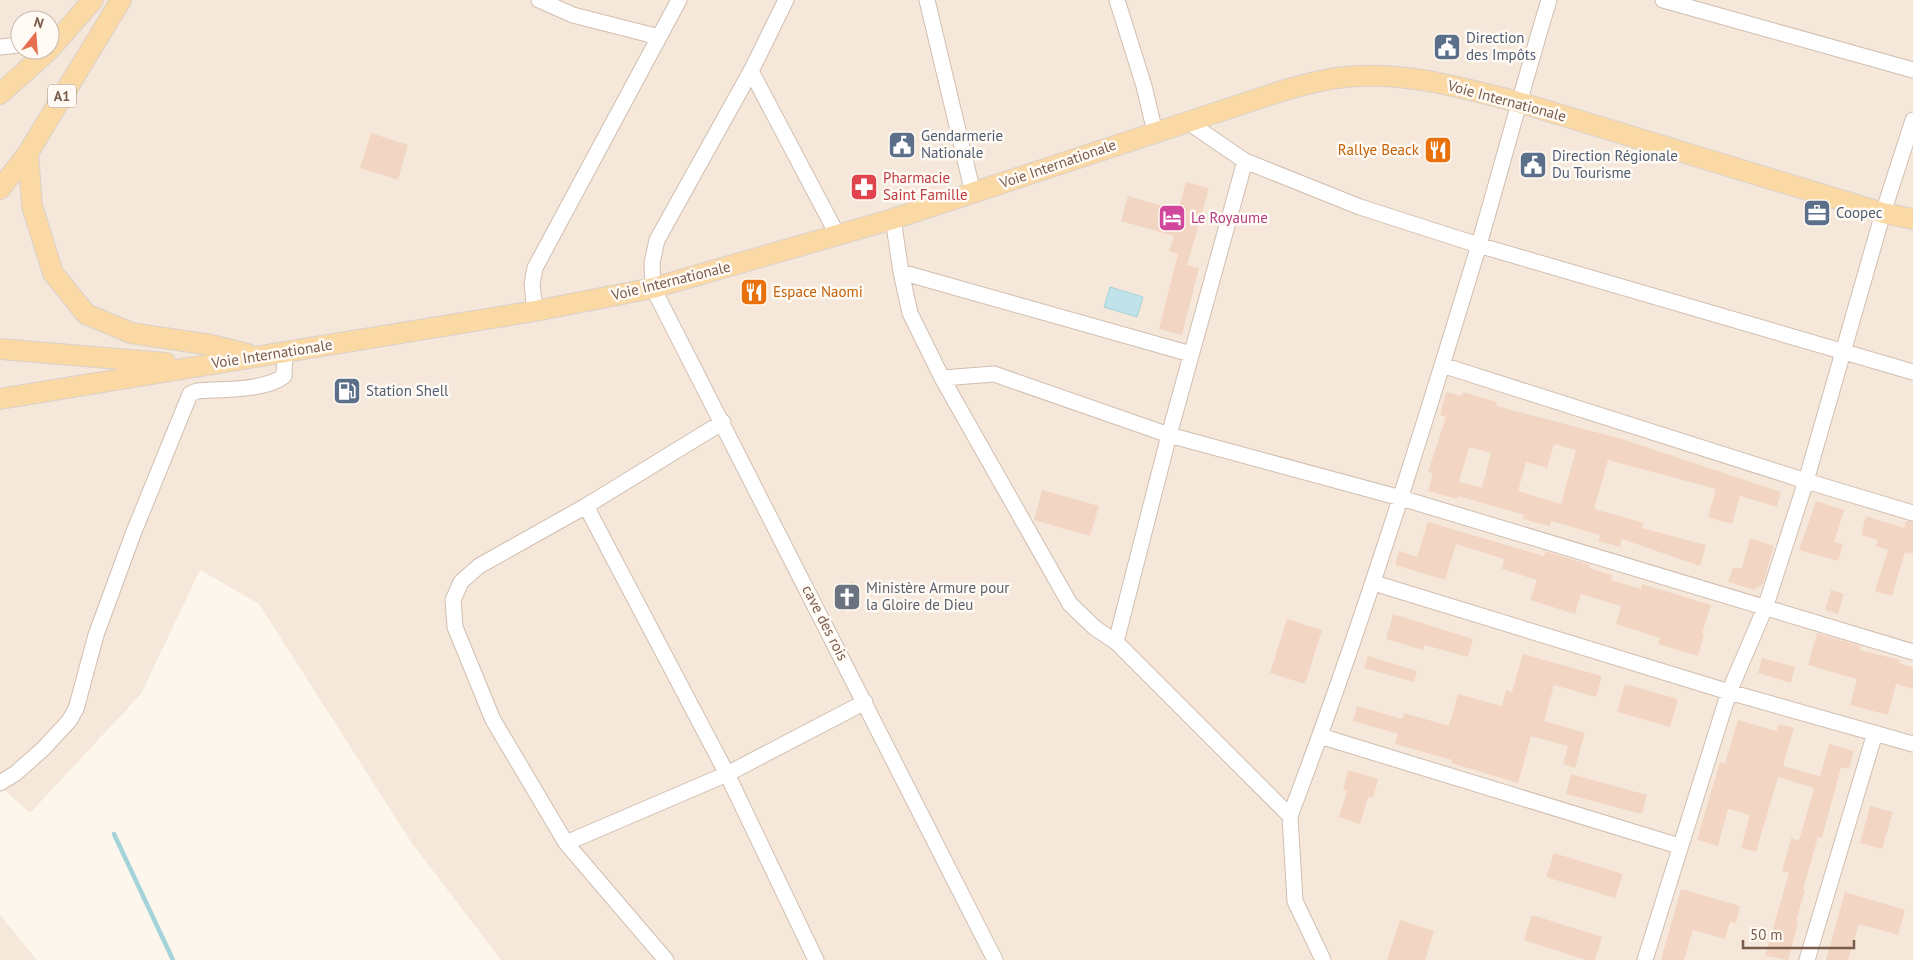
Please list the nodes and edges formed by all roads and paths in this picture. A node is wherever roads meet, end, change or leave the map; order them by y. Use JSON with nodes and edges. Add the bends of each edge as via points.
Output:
{"nodes":[{"id":1,"x":93,"y":0,"type":"edge"},
{"id":2,"x":121,"y":0,"type":"edge"},
{"id":3,"x":539,"y":0,"type":"edge"},
{"id":4,"x":678,"y":0,"type":"edge"},
{"id":5,"x":786,"y":0,"type":"edge"},
{"id":6,"x":927,"y":0,"type":"edge"},
{"id":7,"x":1117,"y":0,"type":"edge"},
{"id":8,"x":1549,"y":0,"type":"edge"},
{"id":9,"x":1663,"y":0,"type":"edge"},
{"id":10,"x":60,"y":36,"type":"edge"},
{"id":11,"x":659,"y":37,"type":"junction"},
{"id":12,"x":36,"y":60,"type":"edge"},
{"id":13,"x":1913,"y":70,"type":"edge"},
{"id":14,"x":750,"y":71,"type":"junction"},
{"id":15,"x":0,"y":94,"type":"edge"},
{"id":16,"x":1518,"y":102,"type":"junction"},
{"id":17,"x":1913,"y":120,"type":"edge"},
{"id":18,"x":1188,"y":122,"type":"junction"},
{"id":19,"x":1155,"y":132,"type":"junction"},
{"id":20,"x":28,"y":154,"type":"junction"},
{"id":21,"x":1245,"y":161,"type":"junction"},
{"id":22,"x":0,"y":189,"type":"edge"},
{"id":23,"x":973,"y":193,"type":"junction"},
{"id":24,"x":1884,"y":213,"type":"junction"},
{"id":25,"x":894,"y":219,"type":"junction"},
{"id":26,"x":1913,"y":219,"type":"edge"},
{"id":27,"x":838,"y":236,"type":"junction"},
{"id":28,"x":1478,"y":245,"type":"junction"},
{"id":29,"x":900,"y":272,"type":"junction"},
{"id":30,"x":654,"y":288,"type":"junction"},
{"id":31,"x":535,"y":311,"type":"junction"},
{"id":32,"x":0,"y":349,"type":"edge"},
{"id":33,"x":285,"y":352,"type":"junction"},
{"id":34,"x":1191,"y":354,"type":"junction"},
{"id":35,"x":1844,"y":354,"type":"junction"},
{"id":36,"x":256,"y":356,"type":"junction"},
{"id":37,"x":1442,"y":365,"type":"junction"},
{"id":38,"x":195,"y":366,"type":"junction"},
{"id":39,"x":1913,"y":372,"type":"edge"},
{"id":40,"x":942,"y":378,"type":"junction"},
{"id":41,"x":0,"y":399,"type":"edge"},
{"id":42,"x":723,"y":422,"type":"junction"},
{"id":43,"x":1169,"y":435,"type":"junction"},
{"id":44,"x":1806,"y":481,"type":"junction"},
{"id":45,"x":1402,"y":498,"type":"junction"},
{"id":46,"x":586,"y":506,"type":"junction"},
{"id":47,"x":1913,"y":513,"type":"edge"},
{"id":48,"x":1374,"y":582,"type":"junction"},
{"id":49,"x":1765,"y":608,"type":"junction"},
{"id":50,"x":1116,"y":642,"type":"junction"},
{"id":51,"x":1913,"y":652,"type":"edge"},
{"id":52,"x":1729,"y":692,"type":"junction"},
{"id":53,"x":865,"y":702,"type":"junction"},
{"id":54,"x":1875,"y":733,"type":"junction"},
{"id":55,"x":1320,"y":736,"type":"junction"},
{"id":56,"x":1913,"y":744,"type":"edge"},
{"id":57,"x":727,"y":774,"type":"junction"},
{"id":58,"x":0,"y":783,"type":"edge"},
{"id":59,"x":1290,"y":816,"type":"junction"},
{"id":60,"x":566,"y":844,"type":"junction"},
{"id":61,"x":1679,"y":846,"type":"junction"},
{"id":62,"x":666,"y":960,"type":"edge"},
{"id":63,"x":816,"y":960,"type":"edge"},
{"id":64,"x":995,"y":960,"type":"edge"},
{"id":65,"x":1323,"y":960,"type":"edge"},
{"id":66,"x":1645,"y":960,"type":"edge"},
{"id":67,"x":1807,"y":960,"type":"edge"}],
"edges":[{"from":1,"to":10,"type":"main road"},
{"from":2,"to":20,"type":"main road","number":"A1"},
{"from":3,"to":11,"type":"street","via":[[573,15]]},
{"from":4,"to":11,"type":"street"},
{"from":5,"to":14,"type":"street"},
{"from":6,"to":23,"type":"street"},
{"from":7,"to":19,"type":"street"},
{"from":8,"to":16,"type":"street"},
{"from":9,"to":13,"type":"street"},
{"from":11,"to":31,"type":"street","via":[[536,268],[532,284]]},
{"from":12,"to":15,"type":"main road"},
{"from":14,"to":27,"type":"street"},
{"from":14,"to":30,"type":"street","via":[[657,240],[652,263]]},
{"from":16,"to":18,"type":"main road","name":"Voie Internationale","via":[[1463,87],[1382,76],[1337,78],[1288,89]]},
{"from":16,"to":24,"type":"main road","name":"Voie Internationale"},
{"from":16,"to":28,"type":"street"},
{"from":17,"to":24,"type":"street"},
{"from":18,"to":19,"type":"main road","name":"Voie Internationale"},
{"from":18,"to":21,"type":"street"},
{"from":19,"to":23,"type":"main road","name":"Voie Internationale"},
{"from":20,"to":22,"type":"main road","number":"A1"},
{"from":20,"to":36,"type":"main road","via":[[32,206],[53,274],[86,314],[131,333]]},
{"from":21,"to":28,"type":"street","via":[[1360,207]]},
{"from":21,"to":34,"type":"street"},
{"from":23,"to":25,"type":"main road","name":"Voie Internationale"},
{"from":24,"to":26,"type":"main road","name":"Voie Internationale"},
{"from":24,"to":35,"type":"street"},
{"from":25,"to":27,"type":"main road","name":"Voie Internationale"},
{"from":25,"to":29,"type":"street"},
{"from":27,"to":30,"type":"main road","name":"Voie Internationale"},
{"from":28,"to":35,"type":"street"},
{"from":28,"to":37,"type":"street"},
{"from":29,"to":34,"type":"street"},
{"from":29,"to":40,"type":"street","via":[[910,313]]},
{"from":30,"to":31,"type":"main road","name":"Voie Internationale"},
{"from":30,"to":42,"type":"street","name":"cave des rois"},
{"from":31,"to":33,"type":"main road","name":"Voie Internationale"},
{"from":32,"to":38,"type":"main road","name":"Voie Internationale"},
{"from":33,"to":36,"type":"main road","name":"Voie Internationale"},
{"from":33,"to":58,"type":"street","via":[[284,376],[277,381],[264,385],[197,390],[190,394],[96,635],[76,708],[69,721],[43,749]]},
{"from":34,"to":43,"type":"street"},
{"from":35,"to":39,"type":"street"},
{"from":35,"to":44,"type":"street"},
{"from":36,"to":38,"type":"main road","name":"Voie Internationale"},
{"from":37,"to":44,"type":"street"},
{"from":37,"to":45,"type":"street"},
{"from":38,"to":41,"type":"main road","name":"Voie Internationale"},
{"from":40,"to":43,"type":"street","via":[[994,374]]},
{"from":40,"to":50,"type":"street","via":[[1070,604],[1095,628]]},
{"from":42,"to":46,"type":"street"},
{"from":42,"to":53,"type":"street","name":"cave des rois"},
{"from":43,"to":45,"type":"street"},
{"from":43,"to":50,"type":"street"},
{"from":44,"to":47,"type":"street"},
{"from":44,"to":49,"type":"street"},
{"from":45,"to":48,"type":"street"},
{"from":45,"to":49,"type":"street"},
{"from":46,"to":57,"type":"street"},
{"from":46,"to":60,"type":"street","via":[[479,566],[461,582],[453,600],[455,627],[492,720]]},
{"from":48,"to":52,"type":"street"},
{"from":48,"to":55,"type":"street"},
{"from":49,"to":51,"type":"street"},
{"from":49,"to":52,"type":"street"},
{"from":50,"to":59,"type":"street"},
{"from":52,"to":54,"type":"street"},
{"from":52,"to":61,"type":"street"},
{"from":53,"to":57,"type":"street"},
{"from":53,"to":64,"type":"street","name":"cave des rois"},
{"from":54,"to":56,"type":"street"},
{"from":54,"to":67,"type":"street"},
{"from":55,"to":59,"type":"street"},
{"from":55,"to":61,"type":"street"},
{"from":57,"to":60,"type":"street"},
{"from":57,"to":63,"type":"street"},
{"from":59,"to":65,"type":"street","via":[[1295,901]]},
{"from":60,"to":62,"type":"street"},
{"from":61,"to":66,"type":"street"}]}
